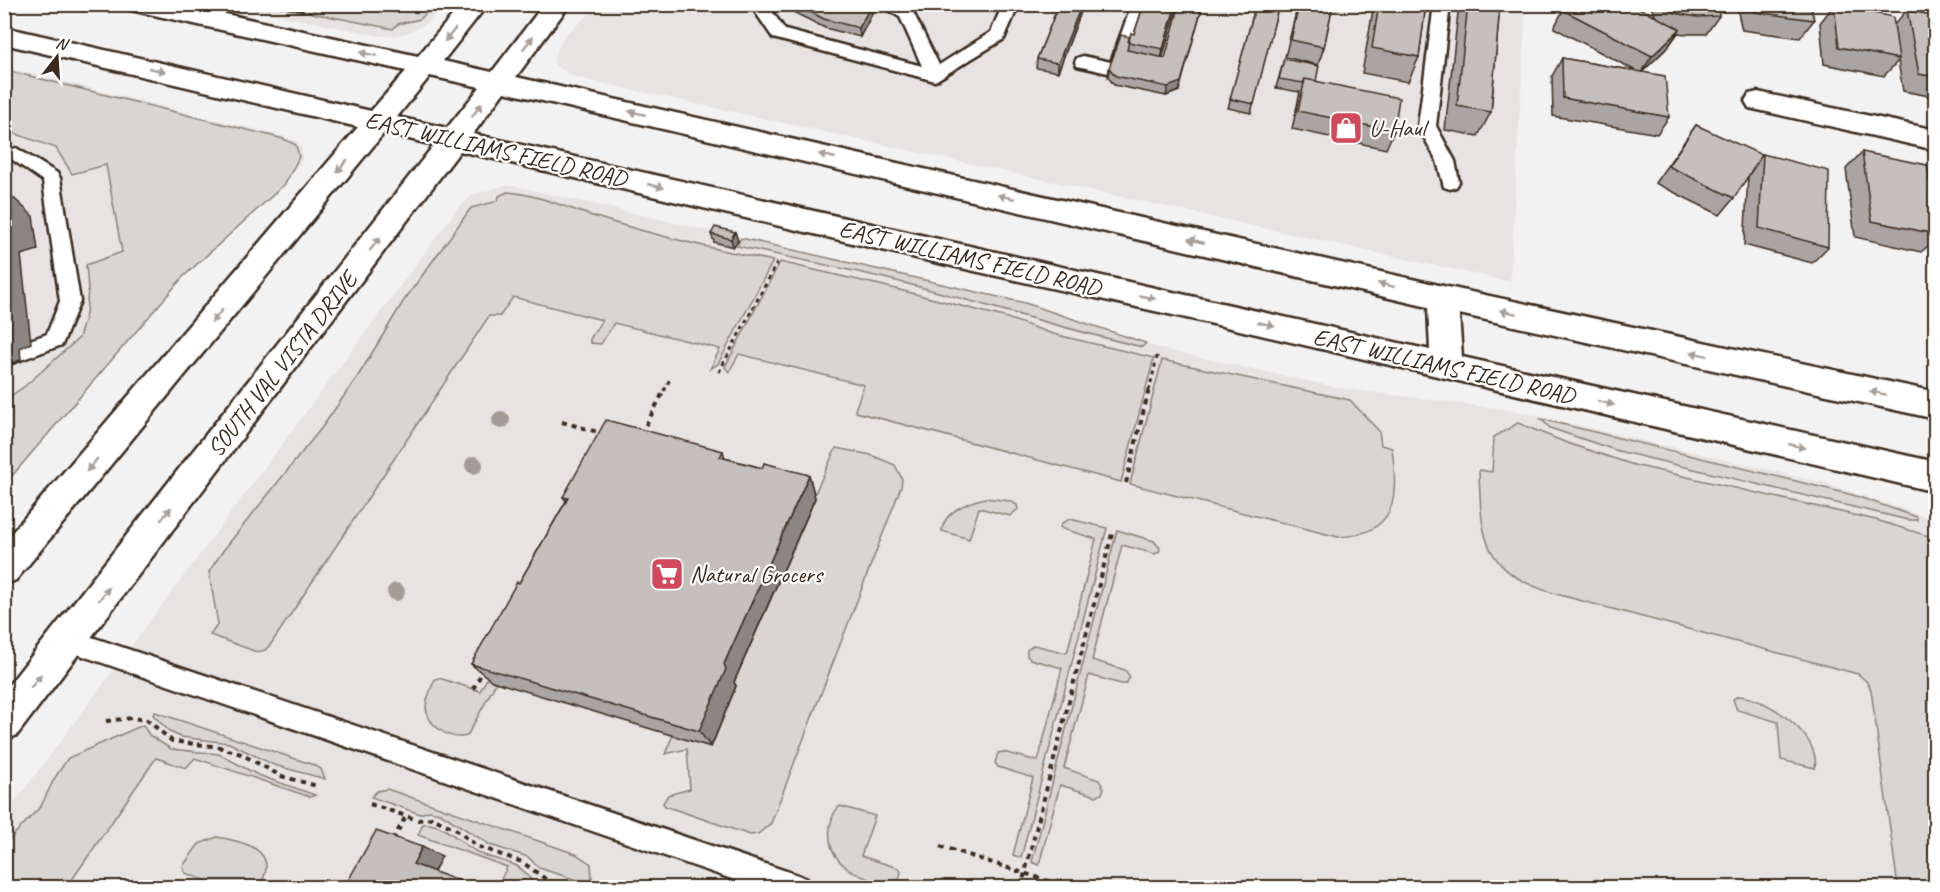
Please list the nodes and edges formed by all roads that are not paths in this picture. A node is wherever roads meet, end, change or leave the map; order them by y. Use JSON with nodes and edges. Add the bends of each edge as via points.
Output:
{"nodes":[{"id":1,"x":140,"y":4,"type":"edge"},
{"id":2,"x":476,"y":4,"type":"edge"},
{"id":3,"x":558,"y":4,"type":"edge"},
{"id":4,"x":758,"y":4,"type":"edge"},
{"id":5,"x":886,"y":4,"type":"edge"},
{"id":6,"x":1011,"y":4,"type":"edge"},
{"id":7,"x":1140,"y":4,"type":"edge"},
{"id":8,"x":1442,"y":4,"type":"edge"},
{"id":9,"x":4,"y":35,"type":"edge"},
{"id":10,"x":1083,"y":62,"type":"dead end"},
{"id":11,"x":425,"y":67,"type":"junction"},
{"id":12,"x":935,"y":75,"type":"junction"},
{"id":13,"x":498,"y":82,"type":"junction"},
{"id":14,"x":1758,"y":101,"type":"dead end"},
{"id":15,"x":379,"y":121,"type":"junction"},
{"id":16,"x":456,"y":139,"type":"junction"},
{"id":17,"x":1935,"y":140,"type":"edge"},
{"id":18,"x":16,"y":154,"type":"dead end"},
{"id":19,"x":1450,"y":182,"type":"dead end"},
{"id":20,"x":1443,"y":298,"type":"junction"},
{"id":21,"x":4,"y":358,"type":"edge"},
{"id":22,"x":1447,"y":367,"type":"junction"},
{"id":23,"x":1935,"y":406,"type":"edge"},
{"id":24,"x":1935,"y":477,"type":"edge"},
{"id":25,"x":4,"y":569,"type":"edge"},
{"id":26,"x":68,"y":640,"type":"junction"},
{"id":27,"x":4,"y":722,"type":"edge"},
{"id":28,"x":798,"y":888,"type":"edge"}],
"edges":[{"from":11,"to":1,"type":"main road","one_way":true},
{"from":2,"to":11,"type":"main road","one_way":true},
{"from":13,"to":3,"type":"main road","name":"SOUTH VAL VISTA DRIVE","one_way":true},
{"from":4,"to":12,"type":"lane","via":[[779,34]]},
{"from":5,"to":12,"type":"lane","via":[[906,14]]},
{"from":6,"to":12,"type":"lane","via":[[998,35]]},
{"from":7,"to":10,"type":"lane","via":[[1117,69]]},
{"from":8,"to":19,"type":"lane","via":[[1427,126],[1446,160]]},
{"from":9,"to":15,"type":"main road","name":"EAST WILLIAMS FIELD ROAD","one_way":true},
{"from":11,"to":13,"type":"main road"},
{"from":11,"to":15,"type":"main road"},
{"from":16,"to":13,"type":"main road","name":"SOUTH VAL VISTA DRIVE","one_way":true},
{"from":20,"to":13,"type":"main road","one_way":true},
{"from":14,"to":17,"type":"main road"},
{"from":15,"to":16,"type":"main road","name":"EAST WILLIAMS FIELD ROAD"},
{"from":15,"to":25,"type":"main road","one_way":true},
{"from":16,"to":22,"type":"main road","name":"EAST WILLIAMS FIELD ROAD","one_way":true},
{"from":26,"to":16,"type":"main road","name":"SOUTH VAL VISTA DRIVE","one_way":true},
{"from":18,"to":21,"type":"lane","via":[[51,178],[70,302],[55,339]]},
{"from":20,"to":22,"type":"main road"},
{"from":23,"to":20,"type":"main road","one_way":true},
{"from":22,"to":24,"type":"main road","name":"EAST WILLIAMS FIELD ROAD","one_way":true},
{"from":27,"to":26,"type":"main road","name":"SOUTH VAL VISTA DRIVE","one_way":true},
{"from":26,"to":28,"type":"lane"}]}
